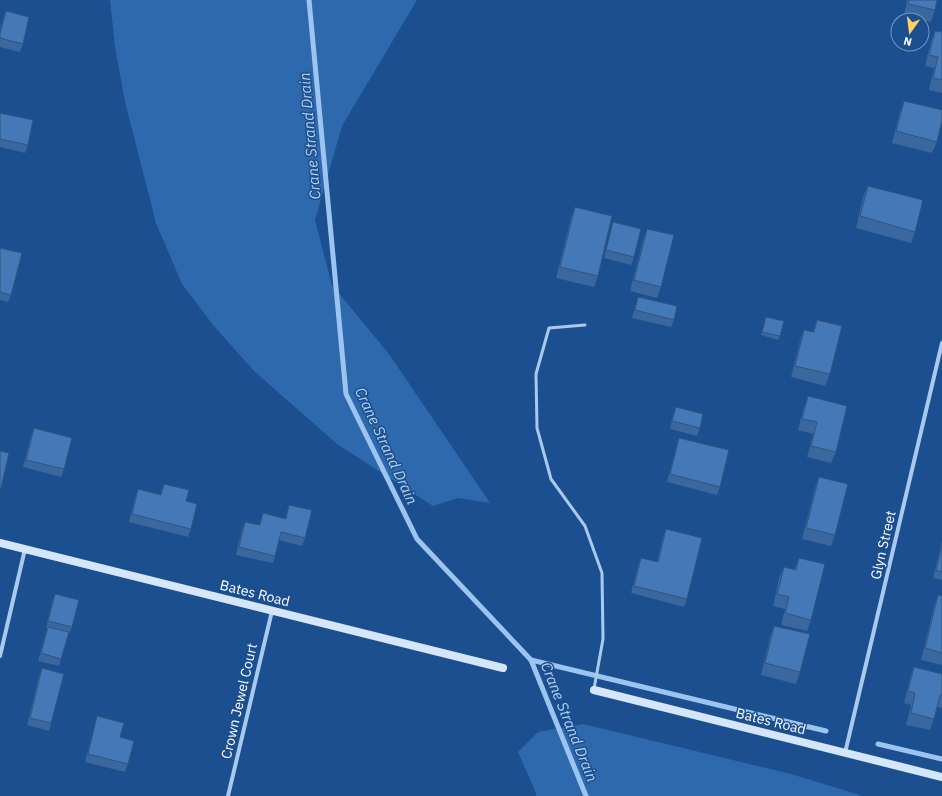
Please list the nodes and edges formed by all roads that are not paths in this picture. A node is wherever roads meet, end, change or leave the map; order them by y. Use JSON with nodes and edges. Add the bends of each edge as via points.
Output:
{"nodes":[{"id":1,"x":585,"y":325,"type":"dead end"},
{"id":2,"x":942,"y":343,"type":"edge"},
{"id":3,"x":0,"y":543,"type":"edge"},
{"id":4,"x":25,"y":549,"type":"junction"},
{"id":5,"x":272,"y":610,"type":"junction"},
{"id":6,"x":0,"y":656,"type":"edge"},
{"id":7,"x":503,"y":668,"type":"dead end"},
{"id":8,"x":594,"y":687,"type":"joint"},
{"id":9,"x":845,"y":753,"type":"junction"},
{"id":10,"x":942,"y":777,"type":"edge"},
{"id":11,"x":228,"y":796,"type":"edge"}],
"edges":[{"from":1,"to":8,"type":"lane","via":[[549,328],[536,374],[537,428],[551,479],[585,526],[602,573],[603,639]]},
{"from":2,"to":9,"type":"street","name":"Glyn Street"},
{"from":3,"to":4,"type":"street","name":"Bates Road"},
{"from":4,"to":5,"type":"street","name":"Bates Road"},
{"from":4,"to":6,"type":"street"},
{"from":5,"to":7,"type":"street","name":"Bates Road"},
{"from":5,"to":11,"type":"street","name":"Crown Jewel Court"},
{"from":8,"to":9,"type":"street","name":"Bates Road"},
{"from":9,"to":10,"type":"street","name":"Bates Road"}]}
